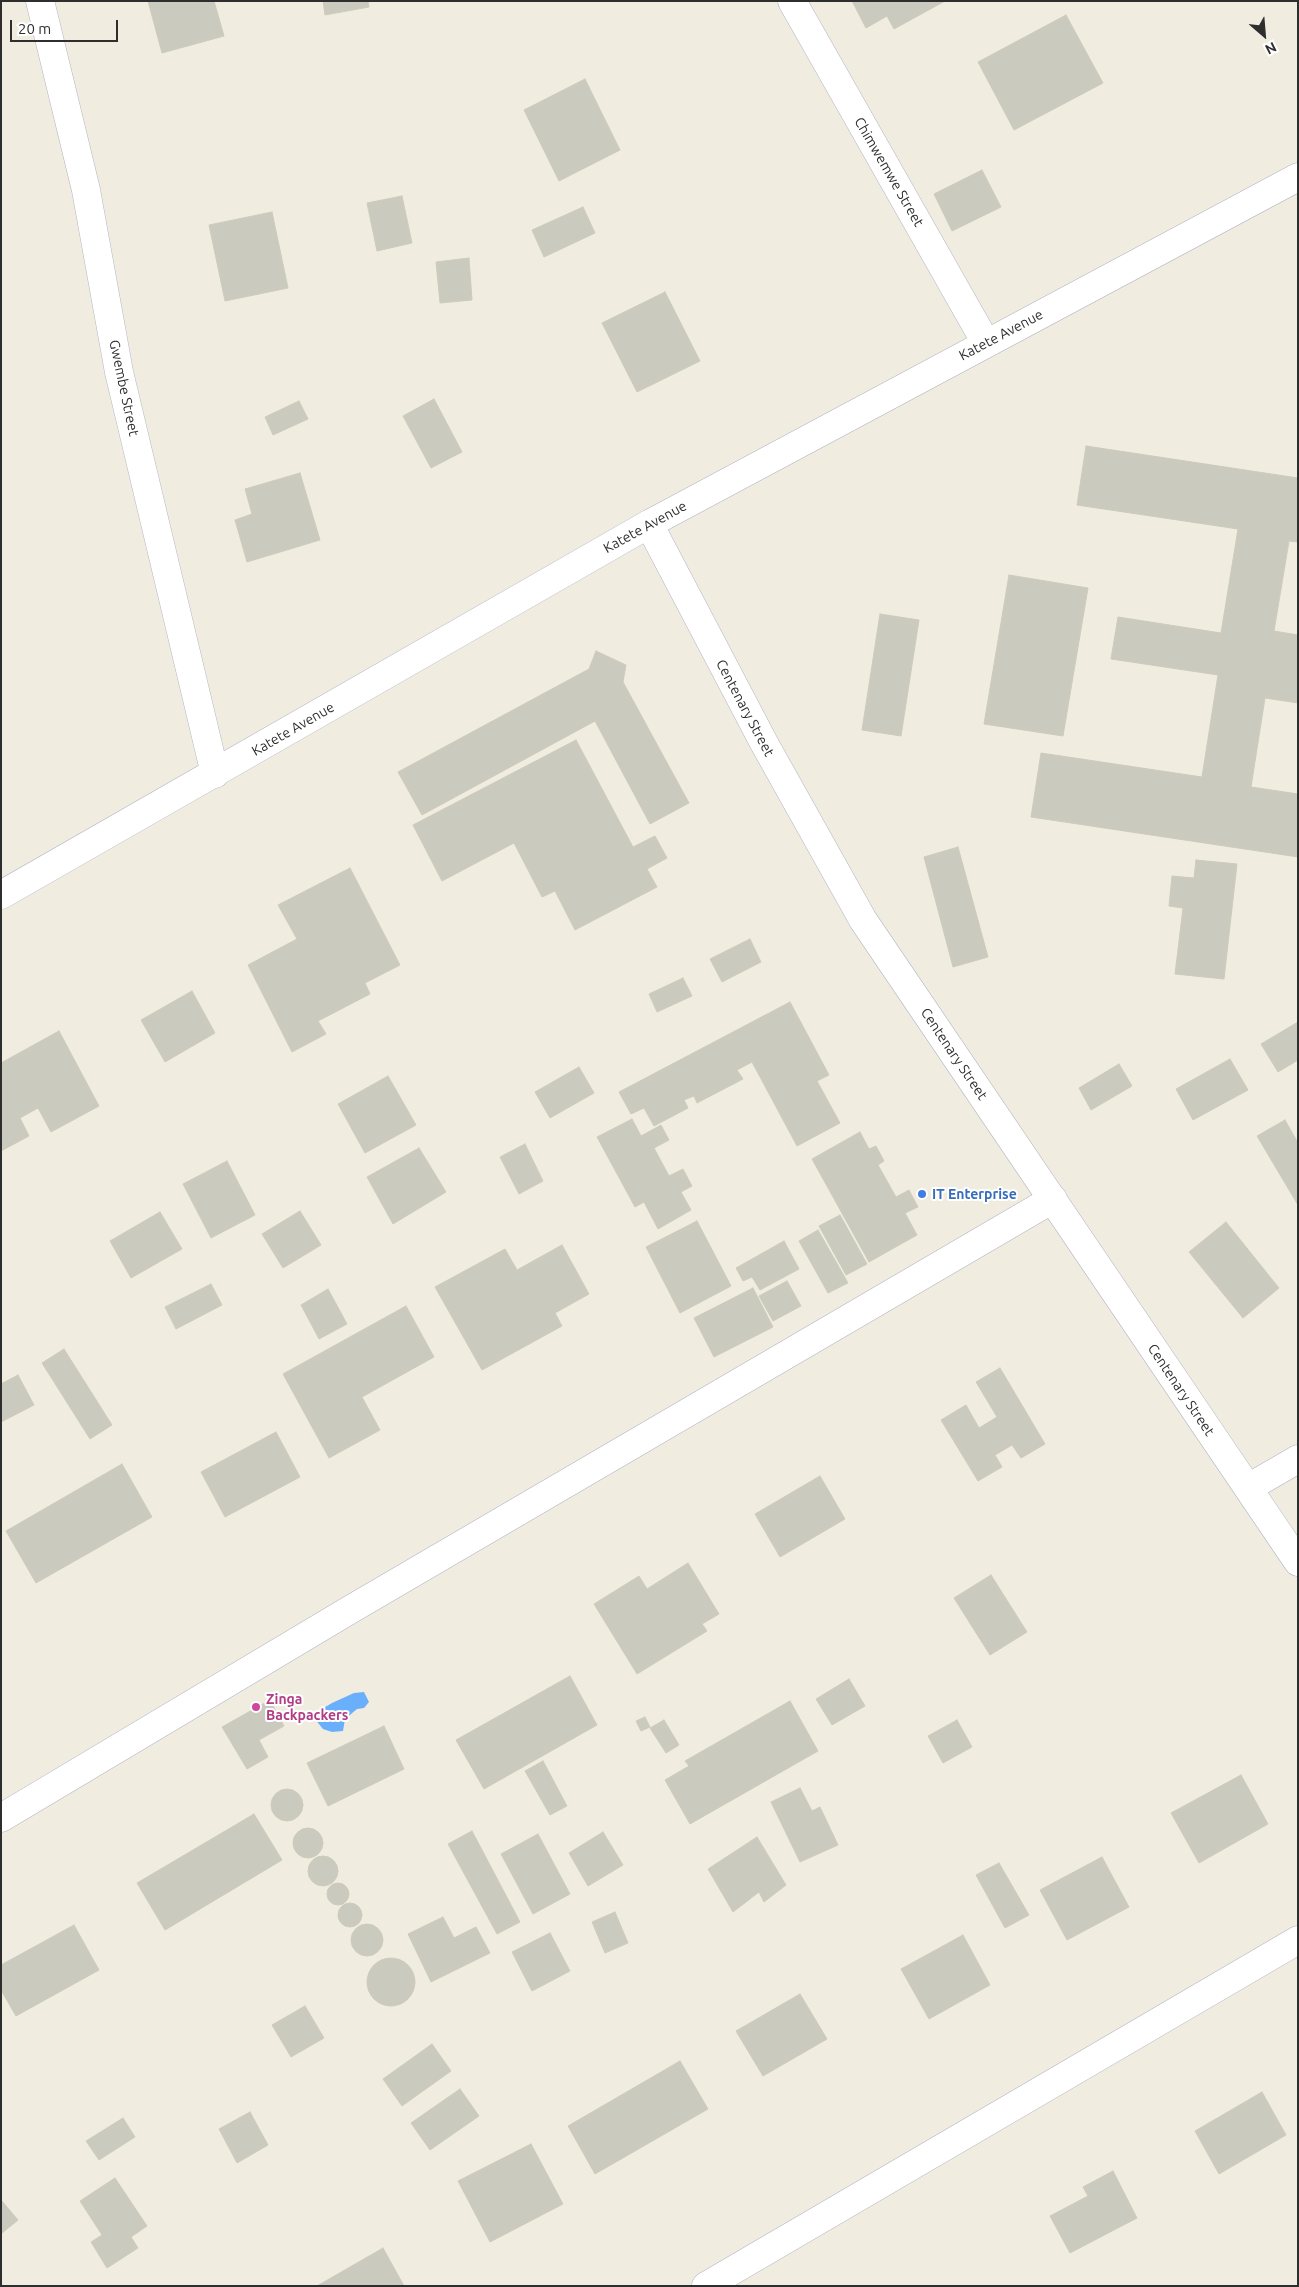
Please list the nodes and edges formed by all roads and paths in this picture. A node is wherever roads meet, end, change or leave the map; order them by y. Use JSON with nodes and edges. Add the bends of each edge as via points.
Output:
{"nodes":[{"id":1,"x":40,"y":1,"type":"edge"},
{"id":2,"x":792,"y":1,"type":"edge"},
{"id":3,"x":1298,"y":177,"type":"edge"},
{"id":4,"x":986,"y":343,"type":"junction"},
{"id":5,"x":649,"y":524,"type":"junction"},
{"id":6,"x":215,"y":774,"type":"junction"},
{"id":7,"x":1,"y":895,"type":"edge"},
{"id":8,"x":1053,"y":1199,"type":"junction"},
{"id":9,"x":1298,"y":1459,"type":"edge"},
{"id":10,"x":1248,"y":1488,"type":"junction"},
{"id":11,"x":1298,"y":1562,"type":"edge"},
{"id":12,"x":1,"y":1818,"type":"edge"},
{"id":13,"x":1298,"y":1940,"type":"edge"},
{"id":14,"x":706,"y":2286,"type":"edge"}],
"edges":[{"from":1,"to":6,"type":"street","name":"Gwembe Street","via":[[86,190],[119,372]]},
{"from":2,"to":4,"type":"street","name":"Chimwemwe Street"},
{"from":3,"to":4,"type":"street","name":"Katete Avenue"},
{"from":4,"to":5,"type":"street","name":"Katete Avenue"},
{"from":5,"to":6,"type":"street","name":"Katete Avenue"},
{"from":5,"to":8,"type":"street","name":"Centenary Street","via":[[764,743],[863,920]]},
{"from":6,"to":7,"type":"street","name":"Katete Avenue"},
{"from":8,"to":10,"type":"street","name":"Centenary Street"},
{"from":8,"to":12,"type":"street"},
{"from":9,"to":10,"type":"street"},
{"from":10,"to":11,"type":"street","name":"Centenary Street"},
{"from":13,"to":14,"type":"street"}]}
